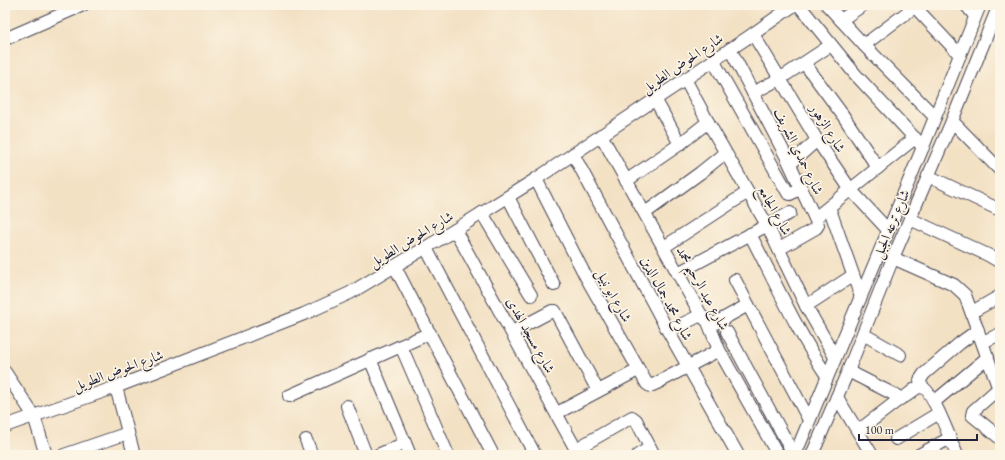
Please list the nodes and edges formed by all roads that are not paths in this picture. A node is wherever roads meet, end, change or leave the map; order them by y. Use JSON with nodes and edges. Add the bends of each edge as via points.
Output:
{"nodes":[{"id":1,"x":83,"y":5,"type":"edge"},
{"id":2,"x":794,"y":5,"type":"edge"},
{"id":3,"x":799,"y":5,"type":"edge"},
{"id":4,"x":827,"y":5,"type":"edge"},
{"id":5,"x":863,"y":5,"type":"edge"},
{"id":6,"x":966,"y":5,"type":"edge"},
{"id":7,"x":916,"y":6,"type":"edge"},
{"id":8,"x":999,"y":9,"type":"edge"},
{"id":9,"x":978,"y":11,"type":"edge"},
{"id":10,"x":841,"y":20,"type":"junction"},
{"id":11,"x":753,"y":34,"type":"junction"},
{"id":12,"x":5,"y":39,"type":"edge"},
{"id":13,"x":864,"y":45,"type":"junction"},
{"id":14,"x":831,"y":46,"type":"junction"},
{"id":15,"x":730,"y":49,"type":"junction"},
{"id":16,"x":960,"y":55,"type":"junction"},
{"id":17,"x":713,"y":60,"type":"junction"},
{"id":18,"x":805,"y":64,"type":"junction"},
{"id":19,"x":781,"y":78,"type":"junction"},
{"id":20,"x":685,"y":79,"type":"junction"},
{"id":21,"x":753,"y":93,"type":"junction"},
{"id":22,"x":655,"y":99,"type":"junction"},
{"id":23,"x":708,"y":122,"type":"junction"},
{"id":24,"x":942,"y":123,"type":"junction"},
{"id":25,"x":601,"y":135,"type":"junction"},
{"id":26,"x":817,"y":140,"type":"junction"},
{"id":27,"x":919,"y":143,"type":"junction"},
{"id":28,"x":680,"y":144,"type":"junction"},
{"id":29,"x":725,"y":153,"type":"junction"},
{"id":30,"x":573,"y":154,"type":"junction"},
{"id":31,"x":790,"y":164,"type":"junction"},
{"id":32,"x":878,"y":168,"type":"junction"},
{"id":33,"x":1000,"y":170,"type":"edge"},
{"id":34,"x":928,"y":176,"type":"junction"},
{"id":35,"x":536,"y":179,"type":"junction"},
{"id":36,"x":626,"y":181,"type":"junction"},
{"id":37,"x":801,"y":188,"type":"junction"},
{"id":38,"x":850,"y":190,"type":"junction"},
{"id":39,"x":748,"y":192,"type":"junction"},
{"id":40,"x":508,"y":197,"type":"junction"},
{"id":41,"x":829,"y":207,"type":"junction"},
{"id":42,"x":1000,"y":210,"type":"edge"},
{"id":43,"x":482,"y":213,"type":"junction"},
{"id":44,"x":645,"y":213,"type":"junction"},
{"id":45,"x":790,"y":213,"type":"dead end"},
{"id":46,"x":815,"y":218,"type":"junction"},
{"id":47,"x":910,"y":219,"type":"junction"},
{"id":48,"x":767,"y":225,"type":"junction"},
{"id":49,"x":455,"y":230,"type":"junction"},
{"id":50,"x":888,"y":230,"type":"junction"},
{"id":51,"x":750,"y":234,"type":"junction"},
{"id":52,"x":664,"y":247,"type":"junction"},
{"id":53,"x":426,"y":248,"type":"junction"},
{"id":54,"x":779,"y":249,"type":"junction"},
{"id":55,"x":893,"y":258,"type":"junction"},
{"id":56,"x":1000,"y":262,"type":"edge"},
{"id":57,"x":395,"y":267,"type":"junction"},
{"id":58,"x":678,"y":272,"type":"junction"},
{"id":59,"x":852,"y":276,"type":"junction"},
{"id":60,"x":735,"y":280,"type":"dead end"},
{"id":61,"x":554,"y":285,"type":"dead end"},
{"id":62,"x":531,"y":295,"type":"dead end"},
{"id":63,"x":1000,"y":296,"type":"edge"},
{"id":64,"x":861,"y":297,"type":"junction"},
{"id":65,"x":804,"y":301,"type":"junction"},
{"id":66,"x":748,"y":305,"type":"junction"},
{"id":67,"x":787,"y":305,"type":"junction"},
{"id":68,"x":972,"y":312,"type":"junction"},
{"id":69,"x":701,"y":315,"type":"junction"},
{"id":70,"x":710,"y":326,"type":"junction"},
{"id":71,"x":978,"y":330,"type":"junction"},
{"id":72,"x":668,"y":331,"type":"junction"},
{"id":73,"x":512,"y":332,"type":"junction"},
{"id":74,"x":727,"y":332,"type":"dead end"},
{"id":75,"x":430,"y":333,"type":"junction"},
{"id":76,"x":863,"y":334,"type":"junction"},
{"id":77,"x":1000,"y":334,"type":"edge"},
{"id":78,"x":983,"y":342,"type":"junction"},
{"id":79,"x":401,"y":346,"type":"junction"},
{"id":80,"x":718,"y":350,"type":"junction"},
{"id":81,"x":900,"y":355,"type":"dead end"},
{"id":82,"x":835,"y":357,"type":"junction"},
{"id":83,"x":988,"y":357,"type":"junction"},
{"id":84,"x":370,"y":359,"type":"junction"},
{"id":85,"x":688,"y":367,"type":"junction"},
{"id":86,"x":638,"y":370,"type":"junction"},
{"id":87,"x":848,"y":371,"type":"junction"},
{"id":88,"x":5,"y":372,"type":"edge"},
{"id":89,"x":827,"y":376,"type":"junction"},
{"id":90,"x":116,"y":387,"type":"junction"},
{"id":91,"x":921,"y":387,"type":"junction"},
{"id":92,"x":999,"y":390,"type":"edge"},
{"id":93,"x":598,"y":391,"type":"junction"},
{"id":94,"x":289,"y":396,"type":"dead end"},
{"id":95,"x":818,"y":398,"type":"junction"},
{"id":96,"x":901,"y":398,"type":"junction"},
{"id":97,"x":836,"y":401,"type":"junction"},
{"id":98,"x":934,"y":402,"type":"junction"},
{"id":99,"x":347,"y":406,"type":"dead end"},
{"id":100,"x":556,"y":412,"type":"junction"},
{"id":101,"x":939,"y":413,"type":"junction"},
{"id":102,"x":34,"y":416,"type":"junction"},
{"id":103,"x":809,"y":420,"type":"junction"},
{"id":104,"x":5,"y":426,"type":"edge"},
{"id":105,"x":858,"y":431,"type":"junction"},
{"id":106,"x":128,"y":433,"type":"junction"},
{"id":107,"x":896,"y":438,"type":"dead end"},
{"id":108,"x":950,"y":438,"type":"junction"},
{"id":109,"x":1000,"y":438,"type":"edge"},
{"id":110,"x":306,"y":440,"type":"dead end"},
{"id":111,"x":405,"y":443,"type":"junction"},
{"id":112,"x":578,"y":452,"type":"edge"},
{"id":113,"x":652,"y":452,"type":"edge"},
{"id":114,"x":734,"y":454,"type":"edge"},
{"id":115,"x":46,"y":455,"type":"edge"},
{"id":116,"x":64,"y":455,"type":"edge"},
{"id":117,"x":134,"y":455,"type":"edge"},
{"id":118,"x":312,"y":455,"type":"edge"},
{"id":119,"x":366,"y":455,"type":"edge"},
{"id":120,"x":378,"y":455,"type":"edge"},
{"id":121,"x":410,"y":455,"type":"edge"},
{"id":122,"x":448,"y":455,"type":"edge"},
{"id":123,"x":493,"y":455,"type":"edge"},
{"id":124,"x":535,"y":455,"type":"edge"},
{"id":125,"x":638,"y":455,"type":"edge"},
{"id":126,"x":778,"y":455,"type":"edge"},
{"id":127,"x":795,"y":455,"type":"edge"},
{"id":128,"x":812,"y":455,"type":"edge"},
{"id":129,"x":872,"y":455,"type":"edge"},
{"id":130,"x":919,"y":455,"type":"edge"},
{"id":131,"x":957,"y":455,"type":"edge"}],
"edges":[{"from":1,"to":12,"type":"street"},
{"from":2,"to":11,"type":"street","name":"شارع الحوض الطويل"},
{"from":3,"to":14,"type":"street"},
{"from":4,"to":10,"type":"street"},
{"from":5,"to":10,"type":"street"},
{"from":6,"to":9,"type":"street"},
{"from":7,"to":13,"type":"street"},
{"from":7,"to":16,"type":"street"},
{"from":8,"to":24,"type":"street","name":"شارع ترعه الجبل"},
{"from":9,"to":16,"type":"street","name":"شارع ترعه الجبل"},
{"from":10,"to":13,"type":"street"},
{"from":11,"to":15,"type":"street","name":"شارع الحوض الطويل"},
{"from":11,"to":19,"type":"street","name":"شارع الزهور"},
{"from":13,"to":24,"type":"street"},
{"from":14,"to":18,"type":"street"},
{"from":14,"to":27,"type":"street"},
{"from":15,"to":17,"type":"street","name":"شارع الحوض الطويل"},
{"from":15,"to":21,"type":"street","name":"شارع حمدي الشريف"},
{"from":16,"to":24,"type":"street","name":"شارع ترعه الجبل"},
{"from":17,"to":20,"type":"street","name":"شارع الحوض الطويل"},
{"from":17,"to":37,"type":"street","via":[[788,193]]},
{"from":18,"to":19,"type":"street"},
{"from":18,"to":32,"type":"street"},
{"from":19,"to":21,"type":"street"},
{"from":19,"to":26,"type":"street","name":"شارع الزهور"},
{"from":20,"to":22,"type":"street","name":"شارع الحوض الطويل"},
{"from":20,"to":23,"type":"street","name":"شارع الجامع"},
{"from":21,"to":31,"type":"street","name":"شارع حمدي الشريف"},
{"from":22,"to":25,"type":"street","name":"شارع الحوض الطويل"},
{"from":22,"to":28,"type":"street"},
{"from":23,"to":28,"type":"street"},
{"from":23,"to":29,"type":"street","name":"شارع الجامع"},
{"from":24,"to":27,"type":"street","name":"شارع ترعه الجبل"},
{"from":24,"to":33,"type":"street"},
{"from":24,"to":34,"type":"street","name":"شارع ترعه الجبل"},
{"from":25,"to":30,"type":"street","name":"شارع الحوض الطويل"},
{"from":25,"to":36,"type":"street","name":"شارع عبد الرحيم محمد"},
{"from":26,"to":31,"type":"street"},
{"from":26,"to":38,"type":"street","name":"شارع الزهور"},
{"from":27,"to":32,"type":"street"},
{"from":27,"to":50,"type":"street","name":"شارع ترعه الجبل"},
{"from":28,"to":36,"type":"street"},
{"from":29,"to":39,"type":"street","name":"شارع الجامع"},
{"from":29,"to":44,"type":"street"},
{"from":30,"to":35,"type":"street","name":"شارع الحوض الطويل"},
{"from":30,"to":72,"type":"street","name":"شارع محمد جمال الدين"},
{"from":31,"to":37,"type":"street","name":"شارع حمدي الشريف"},
{"from":32,"to":38,"type":"street"},
{"from":34,"to":42,"type":"street"},
{"from":34,"to":47,"type":"street","name":"شارع ترعه الجبل"},
{"from":35,"to":40,"type":"street","name":"شارع الحوض الطويل"},
{"from":35,"to":86,"type":"street","name":"شارع ابو نبيل","via":[[586,277]]},
{"from":36,"to":44,"type":"street","name":"شارع عبد الرحيم محمد"},
{"from":37,"to":46,"type":"street","name":"شارع حمدي الشريف"},
{"from":38,"to":41,"type":"street"},
{"from":38,"to":50,"type":"street","name":"شارع الزهور"},
{"from":39,"to":48,"type":"street","name":"شارع الجامع"},
{"from":39,"to":52,"type":"street"},
{"from":40,"to":43,"type":"street","name":"شارع الحوض الطويل"},
{"from":40,"to":61,"type":"street"},
{"from":41,"to":46,"type":"street"},
{"from":41,"to":59,"type":"street"},
{"from":43,"to":49,"type":"street","name":"شارع الحوض الطويل"},
{"from":43,"to":62,"type":"street"},
{"from":44,"to":52,"type":"street","name":"شارع عبد الرحيم محمد"},
{"from":45,"to":48,"type":"street"},
{"from":46,"to":54,"type":"street","via":[[817,228]]},
{"from":47,"to":55,"type":"street","name":"شارع ترعه الجبل"},
{"from":47,"to":56,"type":"street","via":[[988,254]]},
{"from":48,"to":51,"type":"street"},
{"from":48,"to":54,"type":"street","name":"شارع الجامع"},
{"from":49,"to":53,"type":"street","name":"شارع الحوض الطويل"},
{"from":49,"to":73,"type":"street","name":"شارع مسجد الهدى"},
{"from":50,"to":64,"type":"street","name":"شارع ترعه الجبل"},
{"from":51,"to":58,"type":"street"},
{"from":51,"to":67,"type":"street"},
{"from":52,"to":58,"type":"street","name":"شارع عبد الرحيم محمد"},
{"from":53,"to":57,"type":"street","name":"شارع الحوض الطويل"},
{"from":53,"to":124,"type":"street"},
{"from":54,"to":65,"type":"street","name":"شارع الجامع"},
{"from":55,"to":68,"type":"street","via":[[960,289],[965,294]]},
{"from":55,"to":76,"type":"street","name":"شارع ترعه الجبل"},
{"from":57,"to":75,"type":"street"},
{"from":57,"to":90,"type":"street","name":"شارع الحوض الطويل","via":[[320,308]]},
{"from":58,"to":69,"type":"street","name":"شارع عبد الرحيم محمد"},
{"from":59,"to":64,"type":"street"},
{"from":59,"to":65,"type":"street"},
{"from":60,"to":66,"type":"street"},
{"from":63,"to":68,"type":"street"},
{"from":64,"to":82,"type":"street","name":"شارع ترعه الجبل"},
{"from":65,"to":67,"type":"street"},
{"from":65,"to":82,"type":"street","name":"شارع الجامع"},
{"from":66,"to":70,"type":"street"},
{"from":66,"to":103,"type":"street"},
{"from":67,"to":89,"type":"street","via":[[811,352]]},
{"from":68,"to":71,"type":"street"},
{"from":69,"to":70,"type":"street","name":"شارع عبد الرحيم محمد"},
{"from":69,"to":72,"type":"street"},
{"from":70,"to":80,"type":"street","name":"شارع عبد الرحيم محمد"},
{"from":71,"to":78,"type":"street"},
{"from":71,"to":91,"type":"street","via":[[924,374],[920,380]]},
{"from":72,"to":85,"type":"street","name":"شارع محمد جمال الدين"},
{"from":73,"to":93,"type":"street","via":[[552,311],[555,312]]},
{"from":73,"to":100,"type":"street","name":"شارع مسجد الهدى"},
{"from":74,"to":127,"type":"street"},
{"from":75,"to":79,"type":"street"},
{"from":75,"to":123,"type":"street"},
{"from":76,"to":81,"type":"street"},
{"from":76,"to":87,"type":"street","name":"شارع ترعه الجبل"},
{"from":77,"to":78,"type":"street"},
{"from":78,"to":83,"type":"street"},
{"from":79,"to":84,"type":"street"},
{"from":79,"to":122,"type":"street"},
{"from":80,"to":85,"type":"street"},
{"from":80,"to":126,"type":"street","name":"شارع عبد الرحيم محمد"},
{"from":82,"to":89,"type":"street","name":"شارع ترعه الجبل"},
{"from":83,"to":92,"type":"street"},
{"from":83,"to":98,"type":"street"},
{"from":84,"to":94,"type":"street"},
{"from":84,"to":111,"type":"street"},
{"from":85,"to":86,"type":"street","name":"شارع ابو نبيل","via":[[650,386],[644,382]]},
{"from":85,"to":114,"type":"street","name":"شارع محمد جمال الدين"},
{"from":86,"to":93,"type":"street"},
{"from":87,"to":96,"type":"street"},
{"from":87,"to":97,"type":"street","name":"شارع ترعه الجبل"},
{"from":88,"to":102,"type":"street"},
{"from":89,"to":95,"type":"street","name":"شارع ترعه الجبل"},
{"from":90,"to":102,"type":"street","name":"شارع الحوض الطويل"},
{"from":90,"to":106,"type":"street"},
{"from":91,"to":96,"type":"street"},
{"from":91,"to":98,"type":"street","via":[[928,391]]},
{"from":92,"to":109,"type":"street","via":[[972,413],[973,417]]},
{"from":93,"to":100,"type":"street"},
{"from":95,"to":97,"type":"street"},
{"from":95,"to":103,"type":"street","name":"شارع ترعه الجبل"},
{"from":96,"to":105,"type":"street"},
{"from":97,"to":105,"type":"street"},
{"from":97,"to":128,"type":"street","name":"شارع ترعه الجبل"},
{"from":98,"to":101,"type":"street"},
{"from":99,"to":119,"type":"street"},
{"from":100,"to":112,"type":"street","name":"شارع مسجد الهدى"},
{"from":101,"to":107,"type":"street"},
{"from":101,"to":108,"type":"street"},
{"from":102,"to":104,"type":"street","name":"شارع الحوض الطويل"},
{"from":102,"to":115,"type":"street"},
{"from":103,"to":127,"type":"street","name":"شارع ترعه الجبل"},
{"from":105,"to":129,"type":"street"},
{"from":106,"to":116,"type":"street"},
{"from":106,"to":117,"type":"street"},
{"from":108,"to":130,"type":"street"},
{"from":108,"to":131,"type":"street"},
{"from":110,"to":118,"type":"street"},
{"from":111,"to":120,"type":"street"},
{"from":111,"to":121,"type":"street"},
{"from":112,"to":113,"type":"street","via":[[630,418],[634,418]]},
{"from":113,"to":125,"type":"street"}]}
